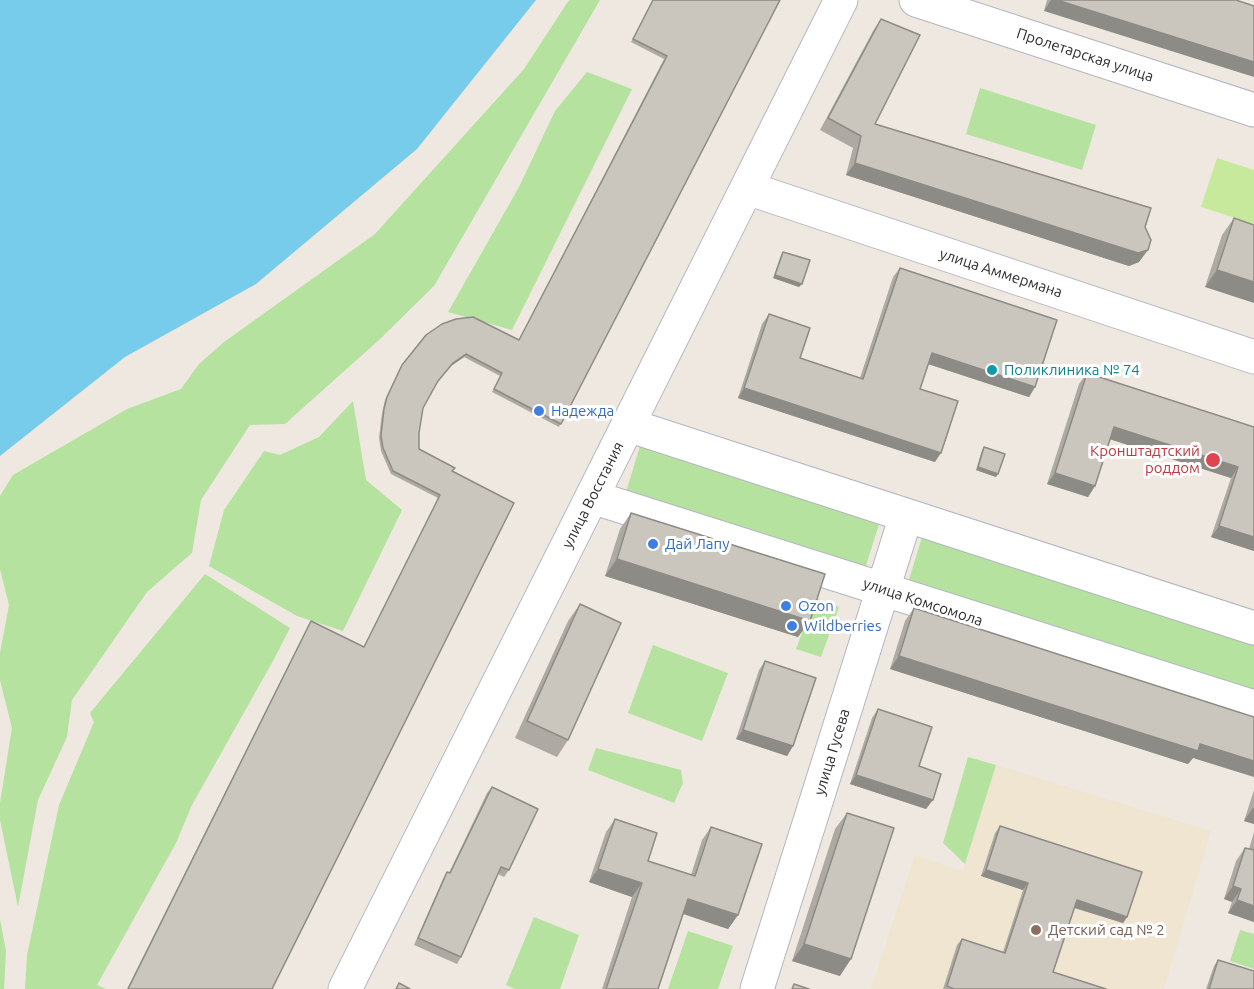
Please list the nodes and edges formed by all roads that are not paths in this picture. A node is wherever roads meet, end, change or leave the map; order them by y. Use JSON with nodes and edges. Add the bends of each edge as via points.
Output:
{"nodes":[{"id":1,"x":841,"y":0,"type":"edge"},
{"id":2,"x":916,"y":0,"type":"edge"},
{"id":3,"x":1254,"y":110,"type":"edge"},
{"id":4,"x":747,"y":188,"type":"junction"},
{"id":5,"x":1254,"y":357,"type":"edge"},
{"id":6,"x":628,"y":425,"type":"junction"},
{"id":7,"x":592,"y":497,"type":"junction"},
{"id":8,"x":906,"y":516,"type":"junction"},
{"id":9,"x":883,"y":590,"type":"junction"},
{"id":10,"x":1254,"y":628,"type":"edge"},
{"id":11,"x":1254,"y":707,"type":"edge"},
{"id":12,"x":345,"y":989,"type":"edge"},
{"id":13,"x":757,"y":989,"type":"edge"}],
"edges":[{"from":1,"to":4,"type":"street","name":"улица Восстания"},
{"from":2,"to":3,"type":"street","name":"Пролетарская улица"},
{"from":4,"to":5,"type":"street","name":"улица Аммермана"},
{"from":4,"to":6,"type":"street","name":"улица Восстания"},
{"from":6,"to":7,"type":"street","name":"улица Восстания"},
{"from":6,"to":8,"type":"street"},
{"from":7,"to":9,"type":"street","name":"улица Комсомола"},
{"from":7,"to":12,"type":"street","name":"улица Восстания"},
{"from":8,"to":9,"type":"street","name":"улица Гусева"},
{"from":8,"to":10,"type":"street"},
{"from":9,"to":11,"type":"street","name":"улица Комсомола"},
{"from":9,"to":13,"type":"street","name":"улица Гусева"}]}
